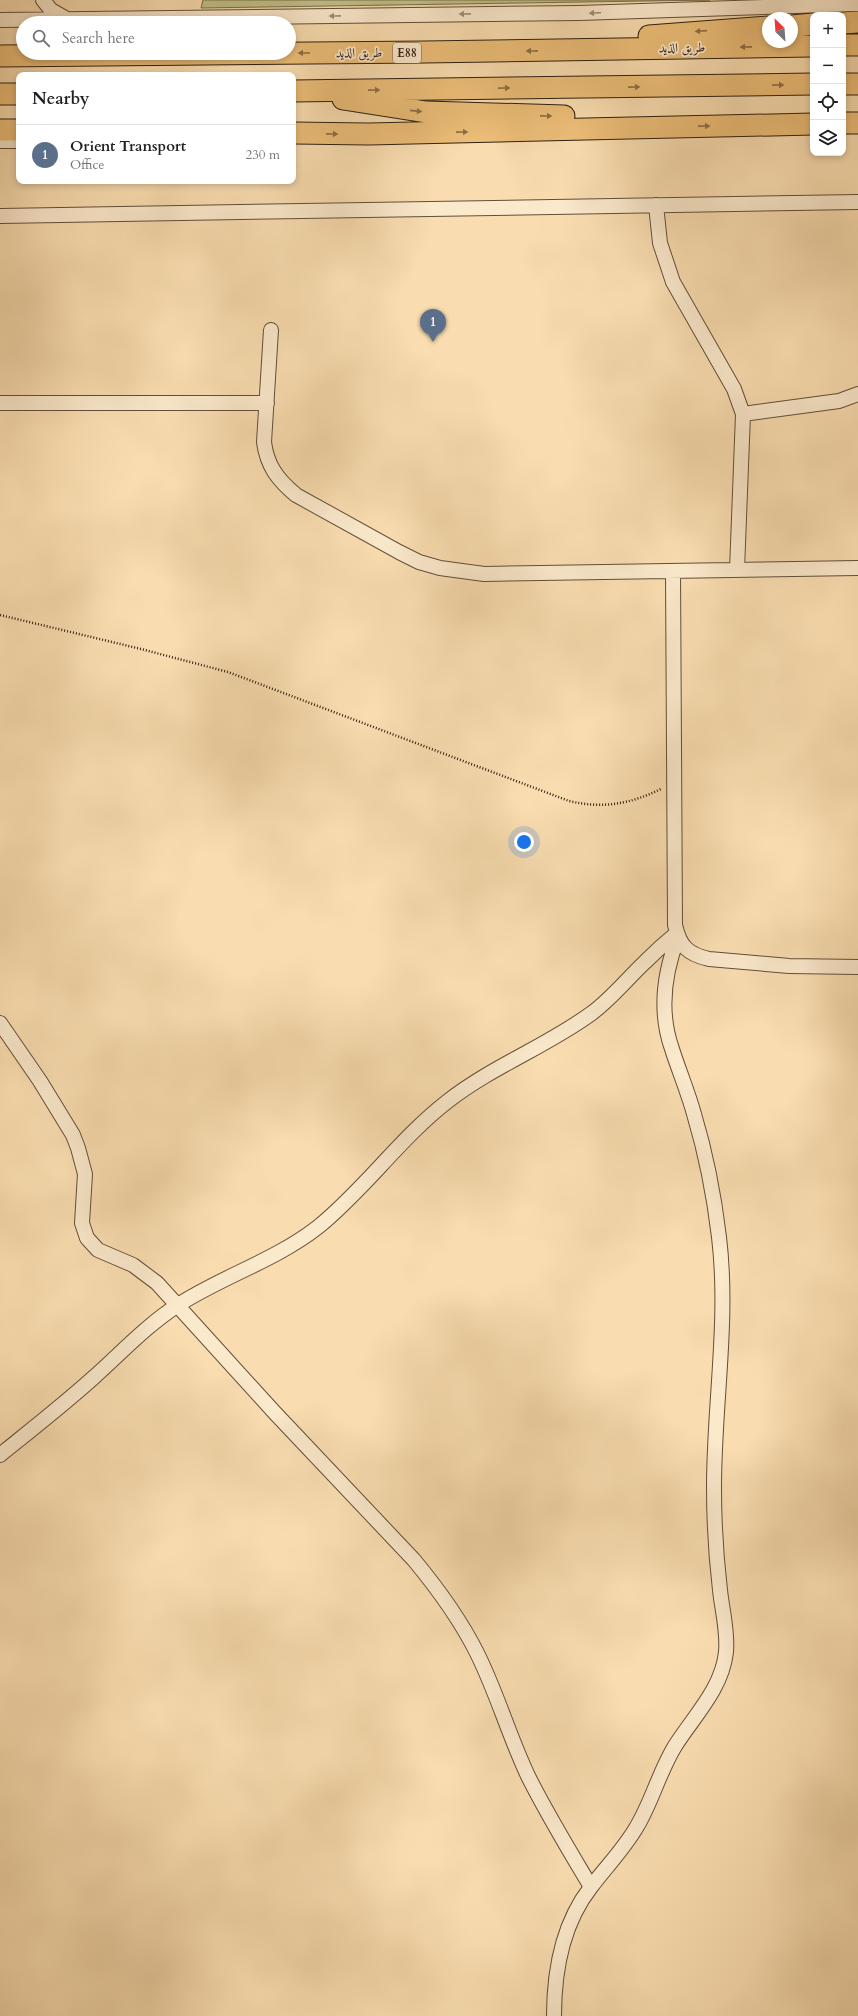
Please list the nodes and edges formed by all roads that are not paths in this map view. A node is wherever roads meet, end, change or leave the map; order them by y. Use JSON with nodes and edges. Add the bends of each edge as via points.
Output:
{"nodes":[{"id":1,"x":42,"y":0,"type":"edge"},
{"id":2,"x":858,"y":4,"type":"edge"},
{"id":3,"x":62,"y":16,"type":"edge"},
{"id":4,"x":271,"y":16,"type":"edge"},
{"id":5,"x":0,"y":20,"type":"edge"},
{"id":6,"x":16,"y":20,"type":"edge"},
{"id":7,"x":858,"y":22,"type":"edge"},
{"id":8,"x":846,"y":23,"type":"edge"},
{"id":9,"x":810,"y":24,"type":"edge"},
{"id":10,"x":798,"y":25,"type":"edge"},
{"id":11,"x":762,"y":27,"type":"edge"},
{"id":12,"x":846,"y":45,"type":"edge"},
{"id":13,"x":858,"y":45,"type":"edge"},
{"id":14,"x":810,"y":46,"type":"edge"},
{"id":15,"x":566,"y":50,"type":"junction"},
{"id":16,"x":296,"y":53,"type":"edge"},
{"id":17,"x":0,"y":56,"type":"edge"},
{"id":18,"x":16,"y":56,"type":"edge"},
{"id":19,"x":810,"y":84,"type":"edge"},
{"id":20,"x":846,"y":84,"type":"edge"},
{"id":21,"x":858,"y":84,"type":"edge"},
{"id":22,"x":301,"y":91,"type":"edge"},
{"id":23,"x":0,"y":94,"type":"edge"},
{"id":24,"x":16,"y":94,"type":"edge"},
{"id":25,"x":846,"y":123,"type":"edge"},
{"id":26,"x":858,"y":123,"type":"edge"},
{"id":27,"x":810,"y":124,"type":"edge"},
{"id":28,"x":680,"y":127,"type":"junction"},
{"id":29,"x":0,"y":130,"type":"edge"},
{"id":30,"x":16,"y":130,"type":"edge"},
{"id":31,"x":296,"y":133,"type":"edge"},
{"id":32,"x":0,"y":141,"type":"edge"},
{"id":33,"x":16,"y":141,"type":"edge"},
{"id":34,"x":858,"y":202,"type":"edge"},
{"id":35,"x":656,"y":206,"type":"junction"},
{"id":36,"x":0,"y":216,"type":"edge"},
{"id":37,"x":271,"y":330,"type":"dead end"},
{"id":38,"x":858,"y":394,"type":"edge"},
{"id":39,"x":0,"y":403,"type":"edge"},
{"id":40,"x":267,"y":403,"type":"junction"},
{"id":41,"x":743,"y":414,"type":"junction"},
{"id":42,"x":858,"y":568,"type":"edge"},
{"id":43,"x":737,"y":570,"type":"junction"},
{"id":44,"x":673,"y":571,"type":"junction"},
{"id":45,"x":677,"y":935,"type":"junction"},
{"id":46,"x":858,"y":967,"type":"edge"},
{"id":47,"x":0,"y":1023,"type":"edge"},
{"id":48,"x":178,"y":1305,"type":"junction"},
{"id":49,"x":0,"y":1455,"type":"edge"},
{"id":50,"x":591,"y":1887,"type":"junction"},
{"id":51,"x":554,"y":2016,"type":"edge"}],
"edges":[{"from":1,"to":3,"type":"street","via":[[51,10]]},
{"from":2,"to":4,"type":"street","one_way":true,"via":[[579,13]]},
{"from":5,"to":6,"type":"street"},
{"from":7,"to":8,"type":"highway"},
{"from":9,"to":10,"type":"highway"},
{"from":11,"to":15,"type":"highway","one_way":true,"via":[[653,36]]},
{"from":12,"to":13,"type":"highway"},
{"from":14,"to":15,"type":"highway","name":"طريق الذيد","number":"E88","one_way":true},
{"from":15,"to":16,"type":"highway","name":"طريق الذيد","number":"E88","one_way":true},
{"from":18,"to":17,"type":"highway","name":"طريق الذيد","number":"E88","one_way":true},
{"from":22,"to":19,"type":"highway","one_way":true},
{"from":20,"to":21,"type":"highway"},
{"from":22,"to":28,"type":"highway","one_way":true,"via":[[420,111],[637,118]]},
{"from":23,"to":24,"type":"highway"},
{"from":25,"to":26,"type":"highway"},
{"from":28,"to":27,"type":"highway","one_way":true},
{"from":31,"to":28,"type":"highway","one_way":true,"via":[[369,134]]},
{"from":29,"to":30,"type":"highway"},
{"from":32,"to":33,"type":"street"},
{"from":34,"to":35,"type":"street"},
{"from":35,"to":36,"type":"street"},
{"from":35,"to":41,"type":"street","via":[[660,243],[673,282],[734,389]]},
{"from":37,"to":40,"type":"street"},
{"from":38,"to":41,"type":"street","via":[[839,401]]},
{"from":39,"to":40,"type":"street"},
{"from":40,"to":44,"type":"street","via":[[264,442],[266,457],[271,468],[286,486],[307,502],[419,562],[440,568],[484,574]]},
{"from":41,"to":43,"type":"street"},
{"from":42,"to":43,"type":"street"},
{"from":43,"to":44,"type":"street"},
{"from":44,"to":45,"type":"street"},
{"from":45,"to":46,"type":"street","via":[[685,948],[696,956],[709,959],[790,966]]},
{"from":45,"to":48,"type":"street","via":[[645,961],[616,992],[592,1012],[491,1071],[447,1102],[407,1137],[345,1203],[316,1228],[283,1250]]},
{"from":45,"to":50,"type":"street","via":[[665,984],[665,1016],[671,1048],[692,1107],[709,1171],[722,1275],[723,1310],[714,1485],[726,1651],[715,1688],[668,1758],[648,1809],[621,1852]]},
{"from":47,"to":48,"type":"street","via":[[73,1135],[85,1174],[82,1223],[87,1238],[98,1250],[120,1258],[146,1273]]},
{"from":48,"to":49,"type":"street","via":[[155,1321],[71,1397]]},
{"from":48,"to":50,"type":"street","via":[[275,1413],[414,1560],[443,1596],[477,1654],[515,1746],[543,1805]]},
{"from":50,"to":51,"type":"street","via":[[574,1915],[562,1946],[555,1979]]}]}
